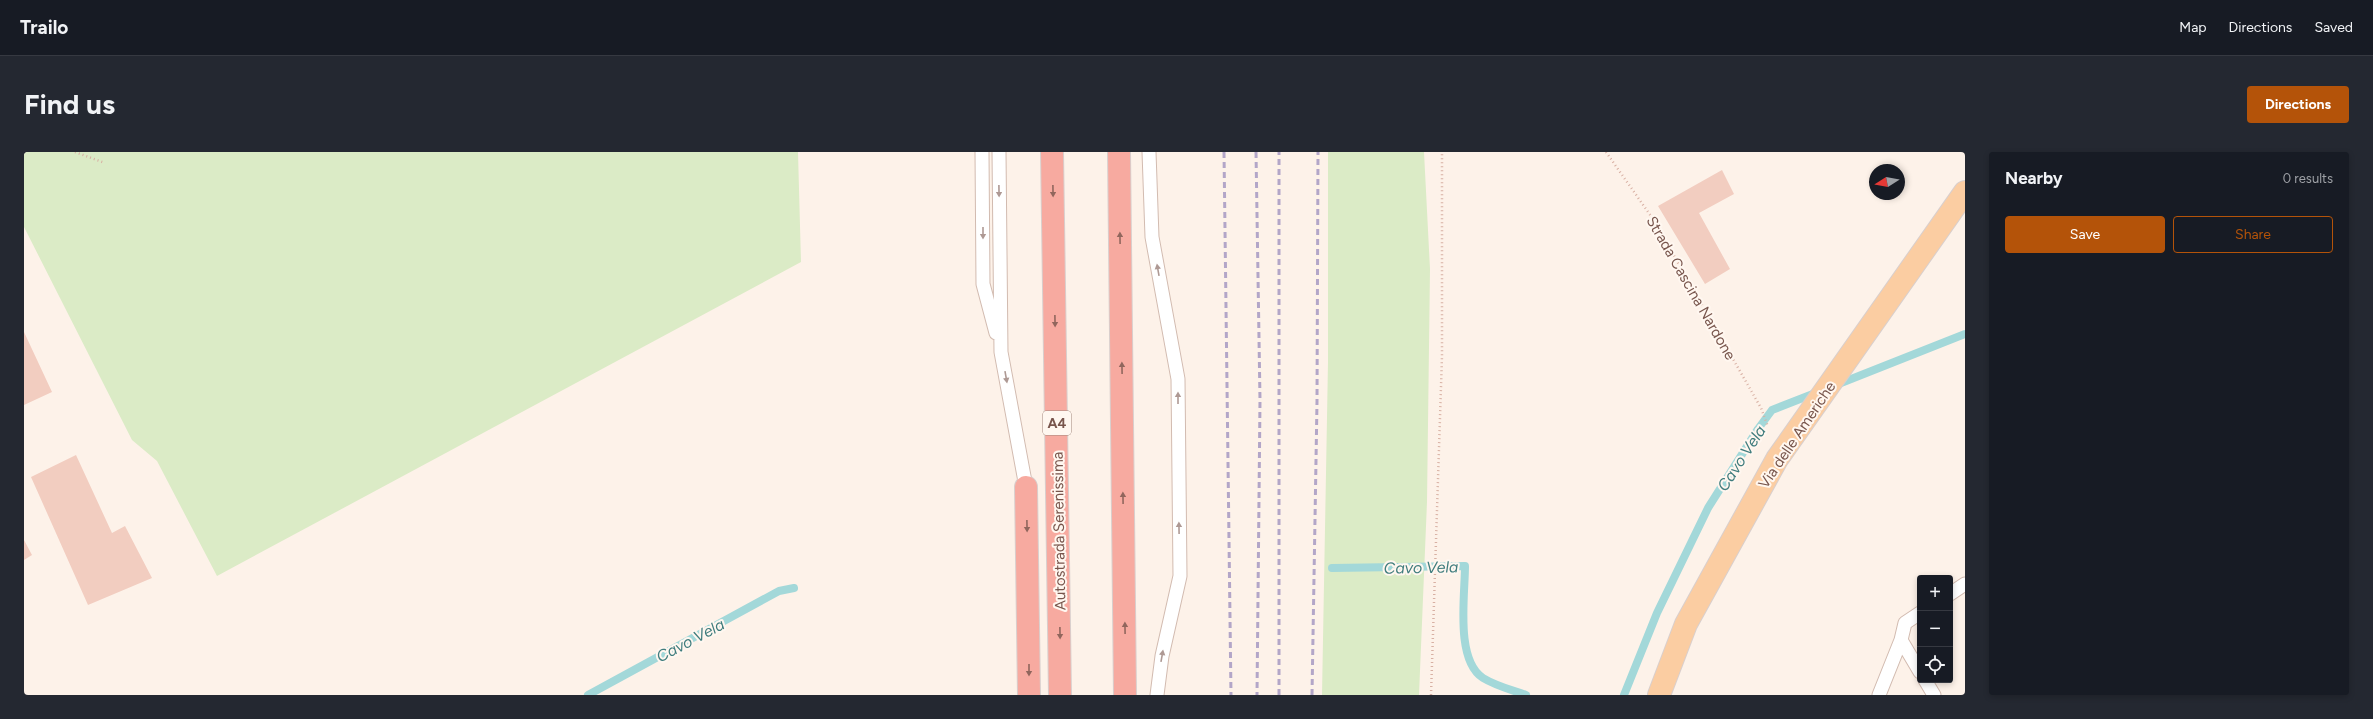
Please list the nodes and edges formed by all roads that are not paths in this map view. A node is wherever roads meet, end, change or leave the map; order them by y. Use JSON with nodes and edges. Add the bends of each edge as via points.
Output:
{"nodes":[{"id":1,"x":982,"y":152,"type":"edge"},
{"id":2,"x":998,"y":152,"type":"edge"},
{"id":3,"x":1052,"y":152,"type":"edge"},
{"id":4,"x":1119,"y":152,"type":"edge"},
{"id":5,"x":1149,"y":152,"type":"edge"},
{"id":6,"x":1965,"y":192,"type":"edge"},
{"id":7,"x":1001,"y":352,"type":"junction"},
{"id":8,"x":1026,"y":488,"type":"joint"},
{"id":9,"x":1965,"y":584,"type":"edge"},
{"id":10,"x":1953,"y":592,"type":"edge"},
{"id":11,"x":1917,"y":615,"type":"edge"},
{"id":12,"x":1901,"y":640,"type":"junction"},
{"id":13,"x":1917,"y":667,"type":"edge"},
{"id":14,"x":1927,"y":683,"type":"edge"},
{"id":15,"x":1029,"y":695,"type":"edge"},
{"id":16,"x":1060,"y":695,"type":"edge"},
{"id":17,"x":1125,"y":695,"type":"edge"},
{"id":18,"x":1157,"y":695,"type":"edge"},
{"id":19,"x":1659,"y":695,"type":"edge"},
{"id":20,"x":1879,"y":695,"type":"edge"},
{"id":21,"x":1934,"y":695,"type":"edge"}],
"edges":[{"from":1,"to":7,"type":"lane","one_way":true,"via":[[983,284]]},
{"from":2,"to":7,"type":"lane","one_way":true},
{"from":3,"to":16,"type":"highway","name":"Autostrada Serenissima","number":"A4","one_way":true},
{"from":17,"to":4,"type":"highway","one_way":true},
{"from":18,"to":5,"type":"lane","one_way":true,"via":[[1162,656],[1180,576],[1178,379],[1152,237]]},
{"from":6,"to":19,"type":"main road","name":"Via delle Americhe","via":[[1777,459],[1686,624]]},
{"from":7,"to":8,"type":"lane","one_way":true},
{"from":8,"to":15,"type":"highway","one_way":true},
{"from":9,"to":10,"type":"lane"},
{"from":11,"to":12,"type":"lane","via":[[1904,623]]},
{"from":12,"to":13,"type":"lane"},
{"from":12,"to":20,"type":"lane"},
{"from":14,"to":21,"type":"lane"}]}
